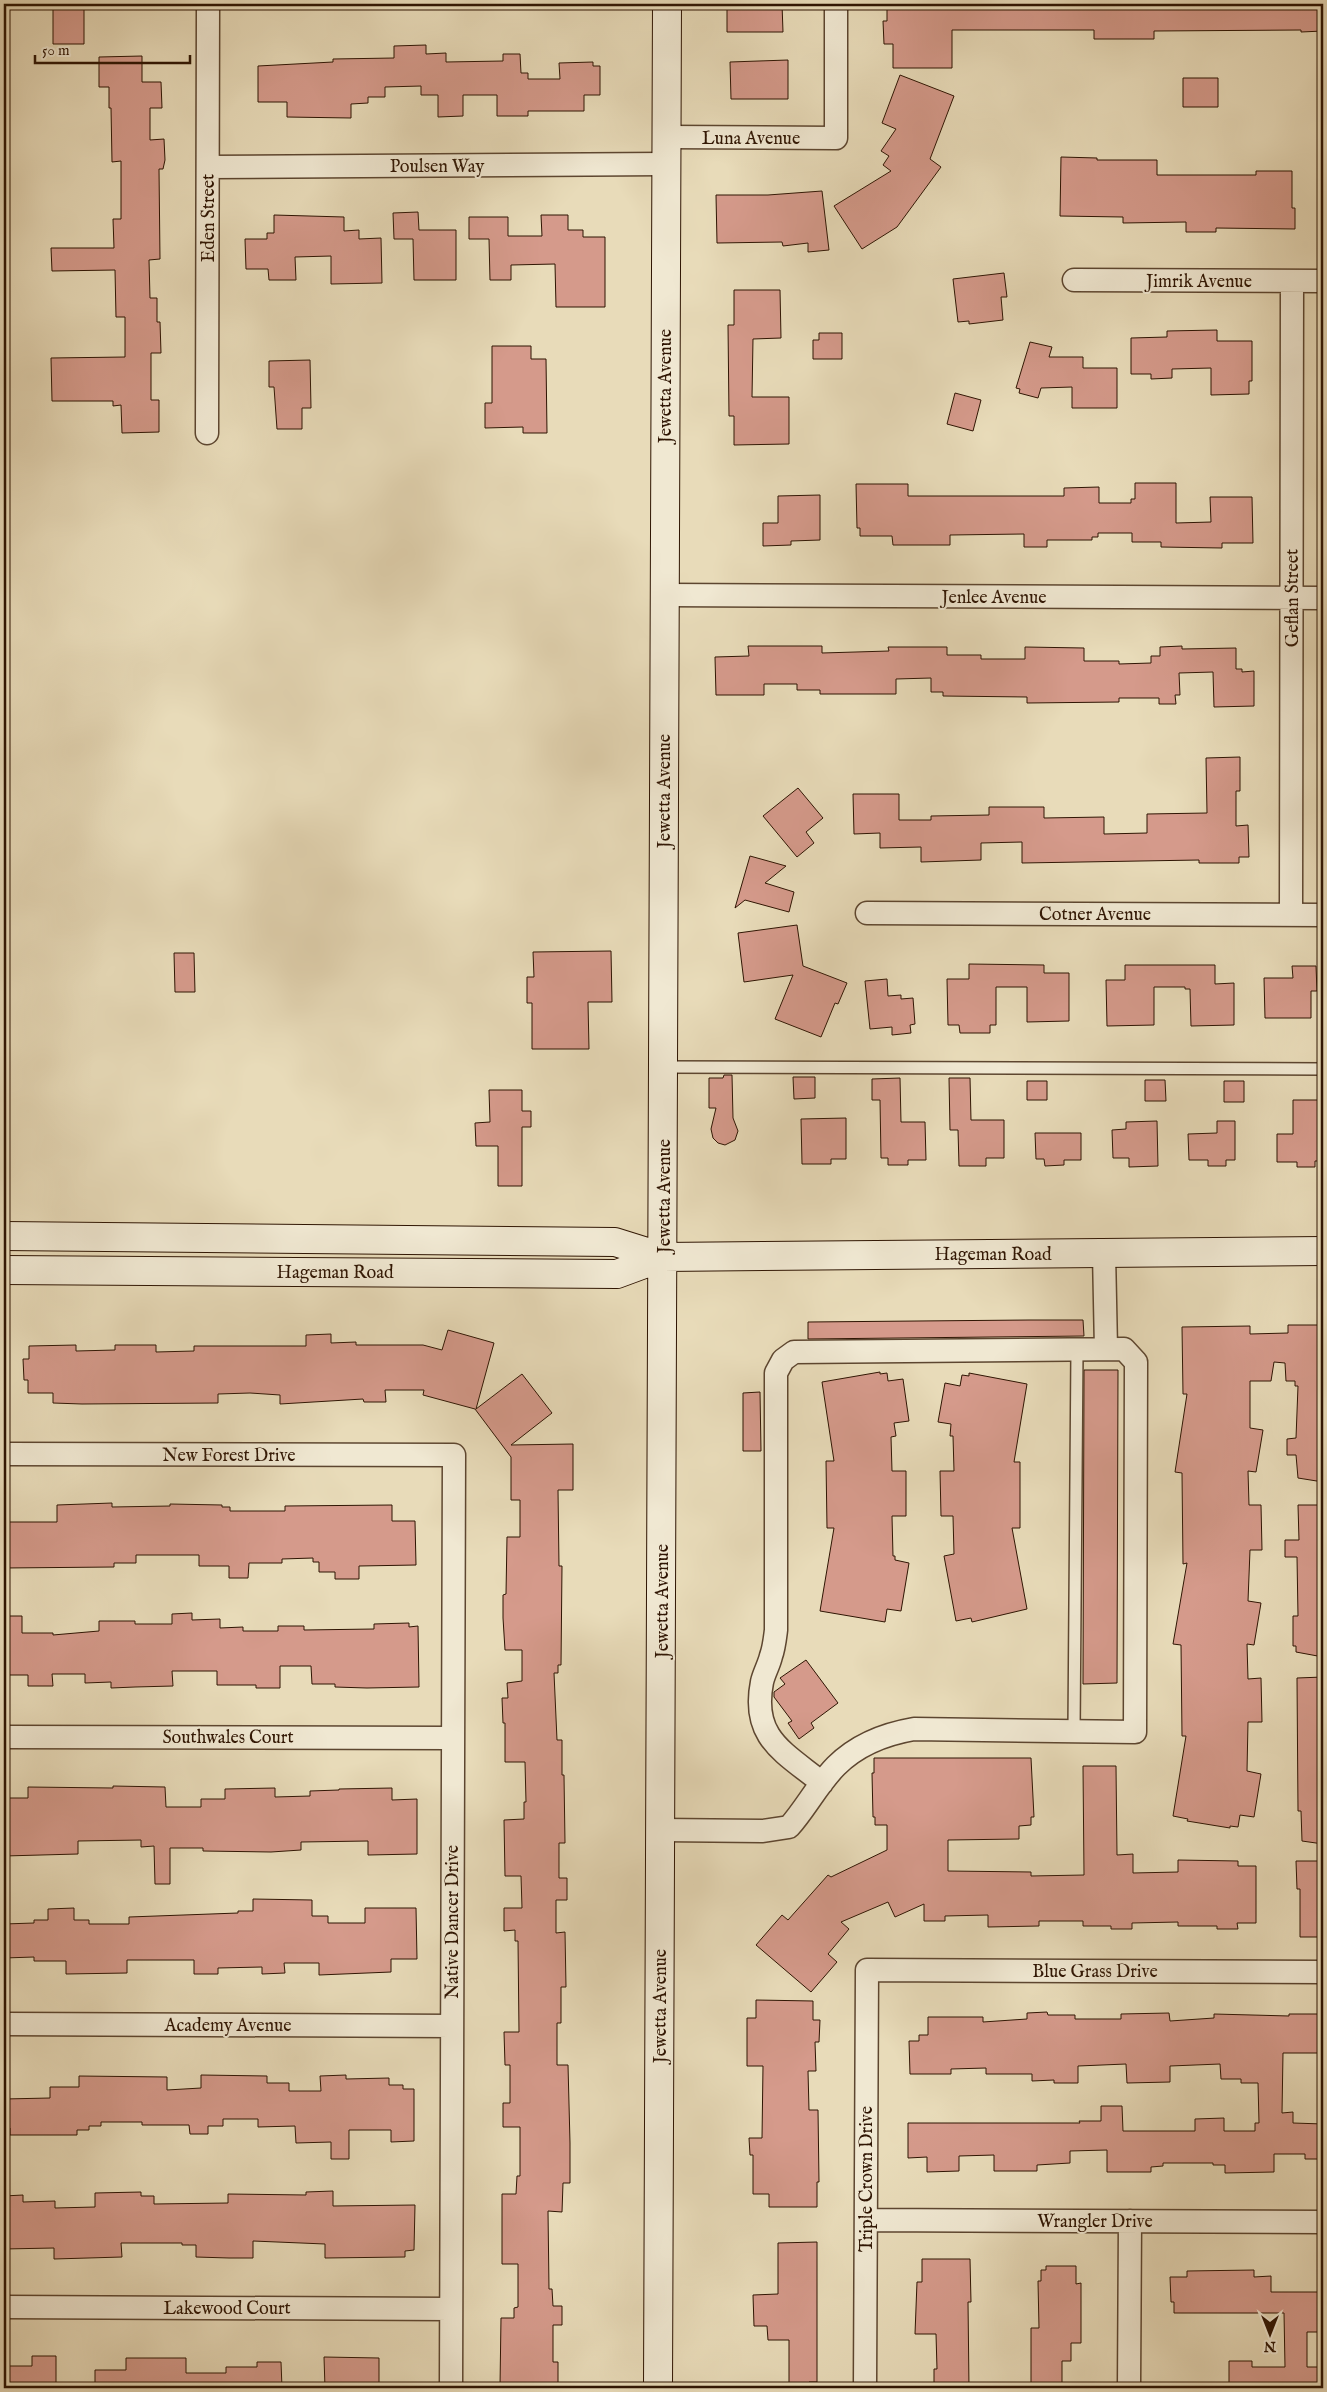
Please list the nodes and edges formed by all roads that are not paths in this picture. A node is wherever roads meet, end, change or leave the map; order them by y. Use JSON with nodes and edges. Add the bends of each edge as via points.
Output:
{"nodes":[{"id":1,"x":208,"y":4,"type":"edge"},
{"id":2,"x":667,"y":4,"type":"edge"},
{"id":3,"x":836,"y":4,"type":"edge"},
{"id":4,"x":666,"y":137,"type":"junction"},
{"id":5,"x":666,"y":164,"type":"junction"},
{"id":6,"x":208,"y":167,"type":"junction"},
{"id":7,"x":1074,"y":280,"type":"dead end"},
{"id":8,"x":1292,"y":281,"type":"junction"},
{"id":9,"x":1323,"y":281,"type":"edge"},
{"id":10,"x":207,"y":433,"type":"dead end"},
{"id":11,"x":665,"y":596,"type":"junction"},
{"id":12,"x":1292,"y":598,"type":"junction"},
{"id":13,"x":1323,"y":598,"type":"edge"},
{"id":14,"x":867,"y":913,"type":"dead end"},
{"id":15,"x":1291,"y":914,"type":"junction"},
{"id":16,"x":1323,"y":915,"type":"edge"},
{"id":17,"x":664,"y":1067,"type":"junction"},
{"id":18,"x":1323,"y":1069,"type":"edge"},
{"id":19,"x":4,"y":1236,"type":"edge"},
{"id":20,"x":1323,"y":1251,"type":"edge"},
{"id":21,"x":1104,"y":1253,"type":"junction"},
{"id":22,"x":664,"y":1256,"type":"junction"},
{"id":23,"x":4,"y":1270,"type":"edge"},
{"id":24,"x":1077,"y":1350,"type":"junction"},
{"id":25,"x":1106,"y":1350,"type":"junction"},
{"id":26,"x":4,"y":1454,"type":"edge"},
{"id":27,"x":454,"y":1456,"type":"joint"},
{"id":28,"x":1074,"y":1731,"type":"junction"},
{"id":29,"x":4,"y":1736,"type":"edge"},
{"id":30,"x":453,"y":1738,"type":"junction"},
{"id":31,"x":822,"y":1783,"type":"junction"},
{"id":32,"x":661,"y":1830,"type":"junction"},
{"id":33,"x":867,"y":1970,"type":"joint"},
{"id":34,"x":1323,"y":1972,"type":"edge"},
{"id":35,"x":4,"y":2024,"type":"edge"},
{"id":36,"x":452,"y":2026,"type":"junction"},
{"id":37,"x":866,"y":2220,"type":"junction"},
{"id":38,"x":1130,"y":2221,"type":"junction"},
{"id":39,"x":1323,"y":2222,"type":"edge"},
{"id":40,"x":4,"y":2307,"type":"edge"},
{"id":41,"x":451,"y":2309,"type":"junction"},
{"id":42,"x":450,"y":2388,"type":"edge"},
{"id":43,"x":658,"y":2388,"type":"edge"},
{"id":44,"x":865,"y":2388,"type":"edge"},
{"id":45,"x":1129,"y":2388,"type":"edge"}],
"edges":[{"from":1,"to":6,"type":"street","name":"Eden Street"},
{"from":2,"to":4,"type":"street","name":"Jewetta Avenue"},
{"from":3,"to":4,"type":"street","name":"Luna Avenue","via":[[836,138]]},
{"from":4,"to":5,"type":"street","name":"Jewetta Avenue"},
{"from":5,"to":6,"type":"street","name":"Poulsen Way"},
{"from":5,"to":11,"type":"street","name":"Jewetta Avenue"},
{"from":6,"to":10,"type":"street","name":"Eden Street"},
{"from":7,"to":8,"type":"street","name":"Jimrik Avenue"},
{"from":8,"to":9,"type":"street","name":"Jimrik Avenue"},
{"from":8,"to":12,"type":"street","name":"Geflan Street"},
{"from":11,"to":12,"type":"street","name":"Jenlee Avenue"},
{"from":11,"to":17,"type":"street","name":"Jewetta Avenue"},
{"from":12,"to":13,"type":"street","name":"Jenlee Avenue"},
{"from":12,"to":15,"type":"street","name":"Geflan Street"},
{"from":14,"to":15,"type":"street","name":"Cotner Avenue"},
{"from":15,"to":16,"type":"street","name":"Cotner Avenue"},
{"from":17,"to":18,"type":"lane"},
{"from":17,"to":22,"type":"street","name":"Jewetta Avenue"},
{"from":19,"to":22,"type":"street","name":"Hageman Road","via":[[615,1242]]},
{"from":20,"to":21,"type":"street","name":"Hageman Road"},
{"from":21,"to":22,"type":"street","name":"Hageman Road"},
{"from":21,"to":25,"type":"street"},
{"from":22,"to":23,"type":"street","name":"Hageman Road","via":[[617,1274]]},
{"from":22,"to":32,"type":"street","name":"Jewetta Avenue"},
{"from":24,"to":25,"type":"street"},
{"from":24,"to":28,"type":"lane"},
{"from":24,"to":31,"type":"street","via":[[794,1352],[783,1360],[776,1374],[776,1630],[759,1704],[763,1726],[772,1743]]},
{"from":25,"to":28,"type":"street","via":[[1124,1350],[1136,1362],[1135,1732]]},
{"from":26,"to":27,"type":"street","name":"New Forest Drive"},
{"from":27,"to":30,"type":"street","name":"Native Dancer Drive"},
{"from":28,"to":31,"type":"street","via":[[914,1728],[888,1734],[857,1749]]},
{"from":29,"to":30,"type":"street","name":"Southwales Court"},
{"from":30,"to":36,"type":"street","name":"Native Dancer Drive"},
{"from":31,"to":32,"type":"street","via":[[789,1827],[763,1831]]},
{"from":32,"to":43,"type":"street","name":"Jewetta Avenue"},
{"from":33,"to":34,"type":"street","name":"Blue Grass Drive"},
{"from":33,"to":37,"type":"street","name":"Triple Crown Drive"},
{"from":35,"to":36,"type":"street","name":"Academy Avenue"},
{"from":36,"to":41,"type":"street","name":"Native Dancer Drive"},
{"from":37,"to":38,"type":"street","name":"Wrangler Drive"},
{"from":37,"to":44,"type":"street","name":"Triple Crown Drive"},
{"from":38,"to":39,"type":"street","name":"Wrangler Drive"},
{"from":38,"to":45,"type":"street"},
{"from":40,"to":41,"type":"street","name":"Lakewood Court"},
{"from":41,"to":42,"type":"street","name":"Native Dancer Drive"}]}
